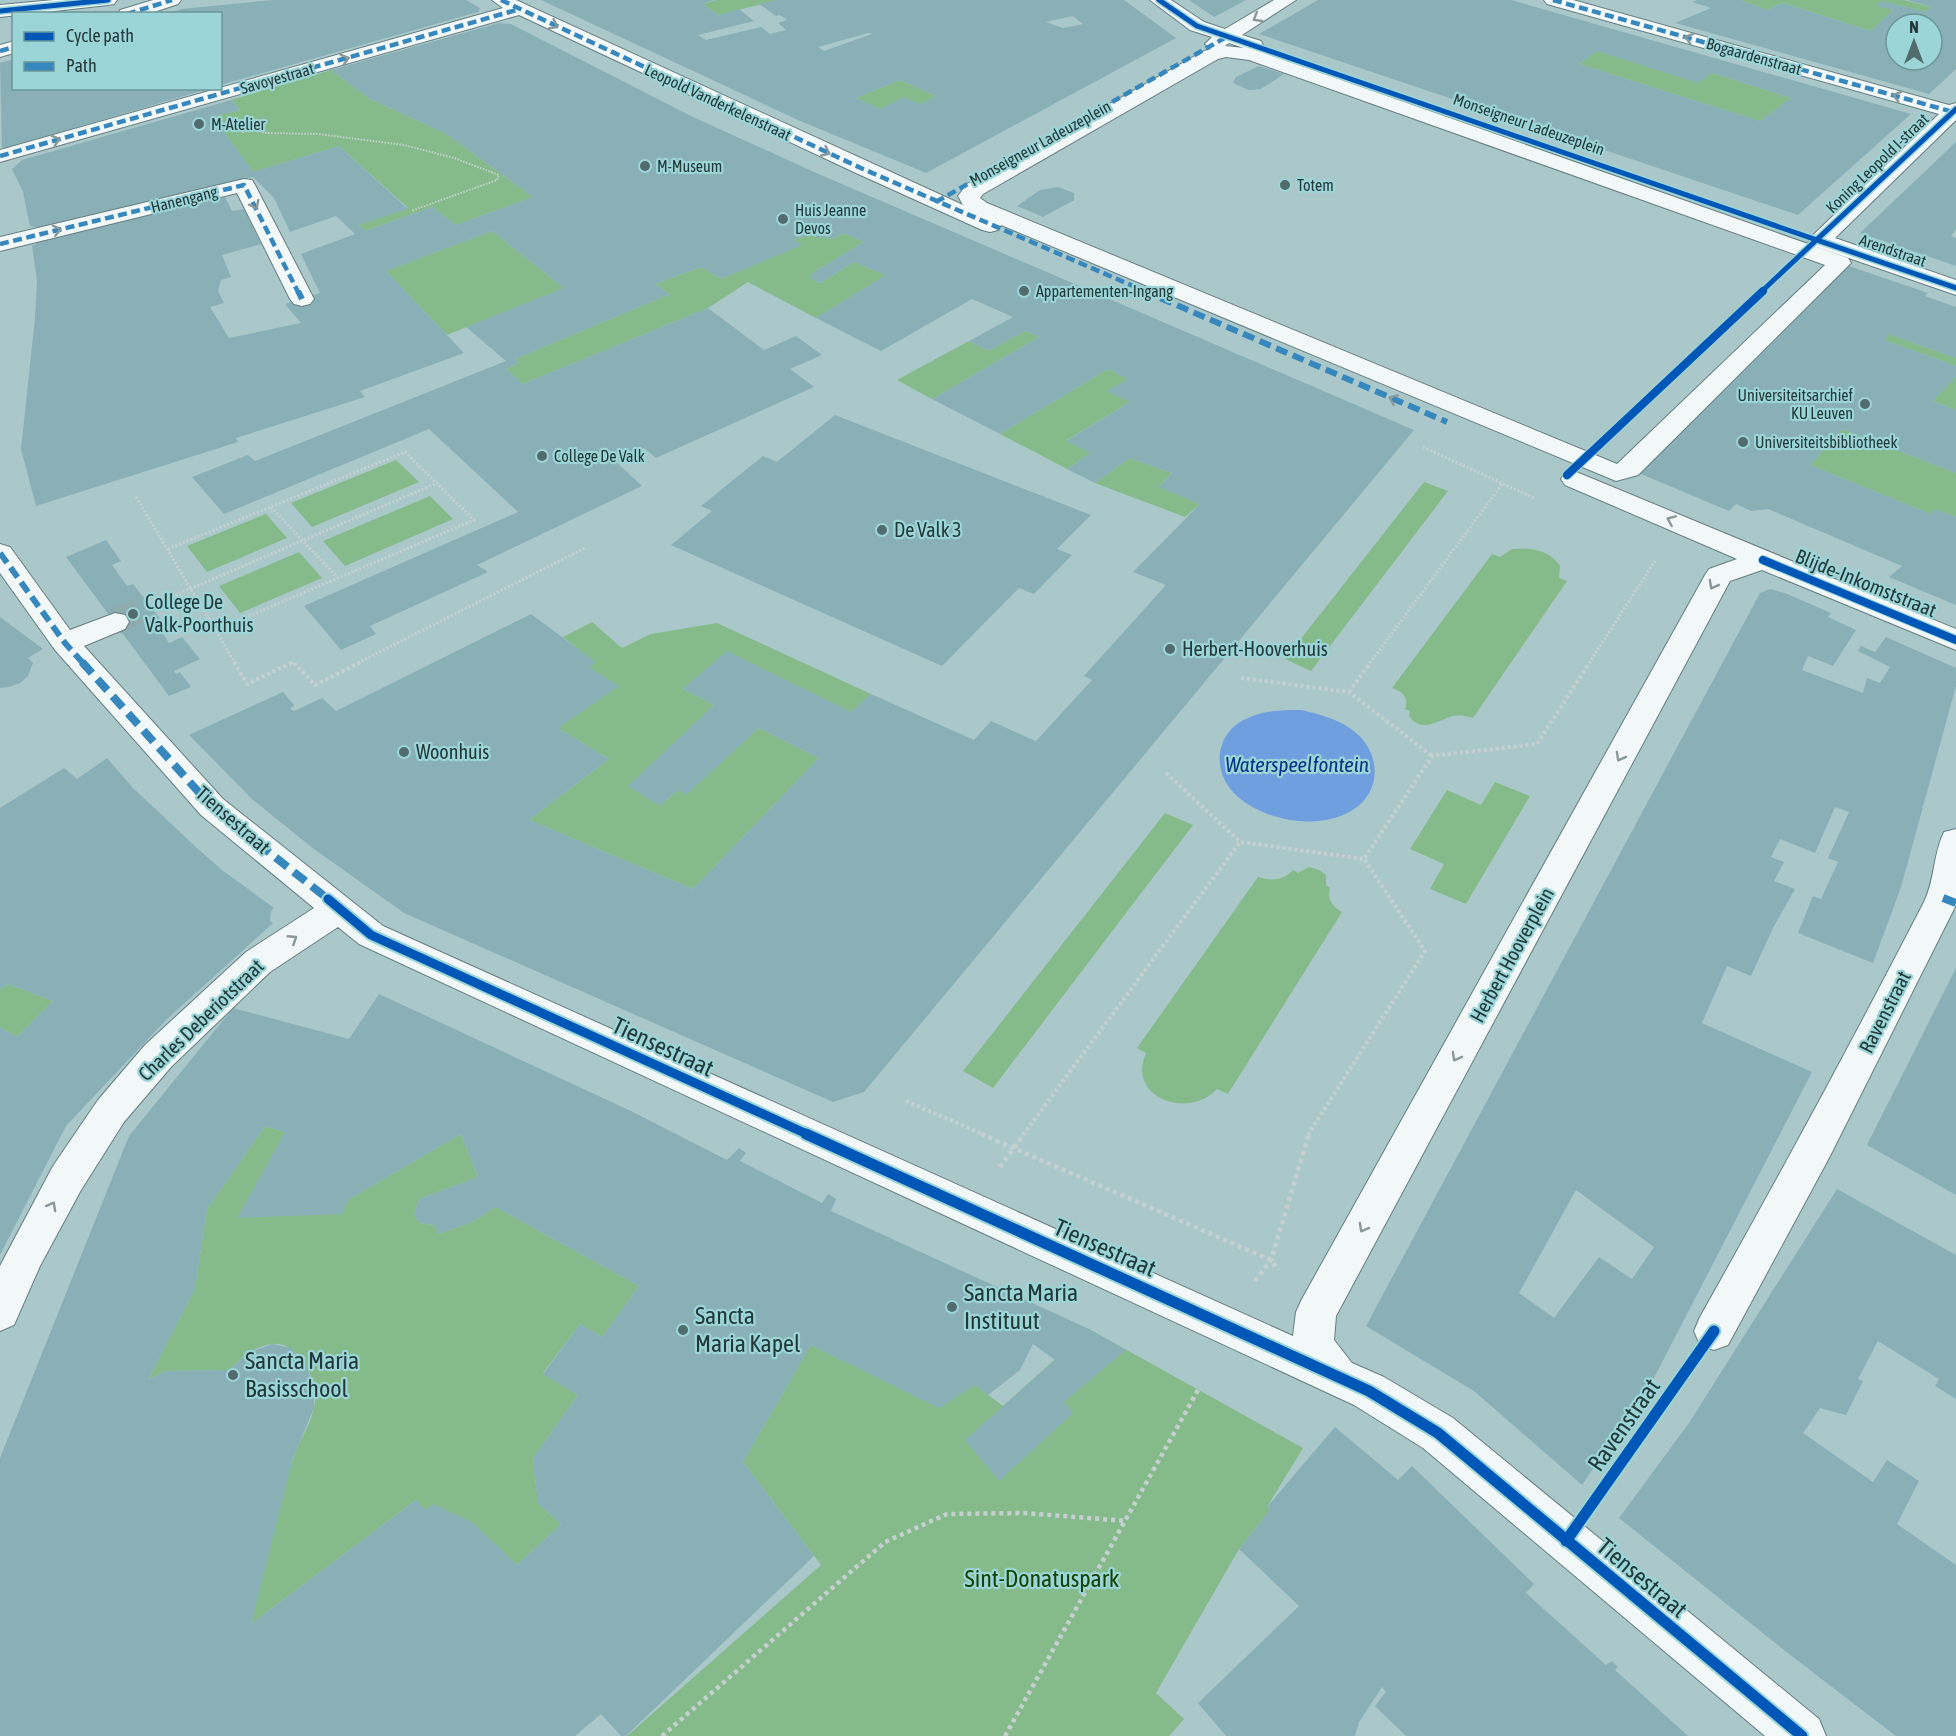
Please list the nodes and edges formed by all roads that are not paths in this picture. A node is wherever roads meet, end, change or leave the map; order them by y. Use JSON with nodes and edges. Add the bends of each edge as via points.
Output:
{"nodes":[{"id":1,"x":108,"y":0,"type":"edge"},
{"id":2,"x":172,"y":0,"type":"edge"},
{"id":3,"x":501,"y":0,"type":"edge"},
{"id":4,"x":1159,"y":0,"type":"edge"},
{"id":5,"x":1287,"y":0,"type":"edge"},
{"id":6,"x":1553,"y":0,"type":"edge"},
{"id":7,"x":520,"y":9,"type":"junction"},
{"id":8,"x":0,"y":11,"type":"edge"},
{"id":9,"x":133,"y":12,"type":"edge"},
{"id":10,"x":1228,"y":36,"type":"junction"},
{"id":11,"x":1955,"y":112,"type":"edge"},
{"id":12,"x":0,"y":156,"type":"edge"},
{"id":13,"x":969,"y":196,"type":"joint"},
{"id":14,"x":936,"y":202,"type":"junction"},
{"id":15,"x":1820,"y":240,"type":"junction"},
{"id":16,"x":0,"y":244,"type":"edge"},
{"id":17,"x":1956,"y":288,"type":"edge"},
{"id":18,"x":302,"y":299,"type":"dead end"},
{"id":19,"x":1567,"y":476,"type":"joint"},
{"id":20,"x":0,"y":553,"type":"edge"},
{"id":21,"x":1763,"y":560,"type":"junction"},
{"id":22,"x":115,"y":622,"type":"tunnel mouth"},
{"id":23,"x":1956,"y":640,"type":"edge"},
{"id":24,"x":64,"y":643,"type":"junction"},
{"id":25,"x":1956,"y":841,"type":"edge"},
{"id":26,"x":1949,"y":900,"type":"edge"},
{"id":27,"x":334,"y":904,"type":"junction"},
{"id":28,"x":0,"y":1312,"type":"edge"},
{"id":29,"x":1714,"y":1331,"type":"dead end"},
{"id":30,"x":1337,"y":1375,"type":"junction"},
{"id":31,"x":1802,"y":1736,"type":"edge"}],
"edges":[{"from":1,"to":8,"type":"street"},
{"from":2,"to":9,"type":"street"},
{"from":3,"to":7,"type":"street","name":"Leopold Vanderkelenstraat"},
{"from":4,"to":10,"type":"street","via":[[1197,26]]},
{"from":5,"to":10,"type":"street","one_way":true},
{"from":11,"to":6,"type":"street","name":"Bogaardenstraat","one_way":true},
{"from":12,"to":7,"type":"street","name":"Savoyestraat","one_way":true},
{"from":7,"to":14,"type":"street","name":"Leopold Vanderkelenstraat","one_way":true},
{"from":10,"to":14,"type":"street","name":"Monseigneur Ladeuzeplein"},
{"from":10,"to":15,"type":"street","name":"Monseigneur Ladeuzeplein"},
{"from":11,"to":15,"type":"street","name":"Koning Leopold I-straat"},
{"from":13,"to":13,"type":"street","name":"Monseigneur Ladeuzeplein","via":[[975,189],[1211,55],[1233,51],[1840,263],[1629,469],[1616,474],[979,208]]},
{"from":19,"to":14,"type":"street","name":"Monseigneur Ladeuzeplein","one_way":true},
{"from":15,"to":17,"type":"street","name":"Arendstraat"},
{"from":16,"to":18,"type":"street","name":"Hanengang","one_way":true,"via":[[244,185]]},
{"from":21,"to":19,"type":"street","name":"Blijde-Inkomststraat","one_way":true},
{"from":20,"to":24,"type":"street","name":"Tiensestraat"},
{"from":21,"to":23,"type":"street","name":"Blijde-Inkomststraat"},
{"from":21,"to":30,"type":"street","name":"Herbert Hooverplein","one_way":true,"via":[[1719,575],[1316,1312],[1312,1329],[1316,1353]]},
{"from":22,"to":24,"type":"street"},
{"from":24,"to":27,"type":"street","name":"Tiensestraat","via":[[212,807]]},
{"from":25,"to":26,"type":"street","name":"Ravenstraat"},
{"from":26,"to":29,"type":"street","name":"Ravenstraat"},
{"from":28,"to":27,"type":"street","name":"Charles Deberiotstraat","one_way":true,"via":[[24,1257],[67,1178],[111,1111],[150,1065],[258,962]]},
{"from":27,"to":30,"type":"street","name":"Tiensestraat","via":[[371,935]]},
{"from":30,"to":31,"type":"street","name":"Tiensestraat","via":[[1438,1433]]}]}
